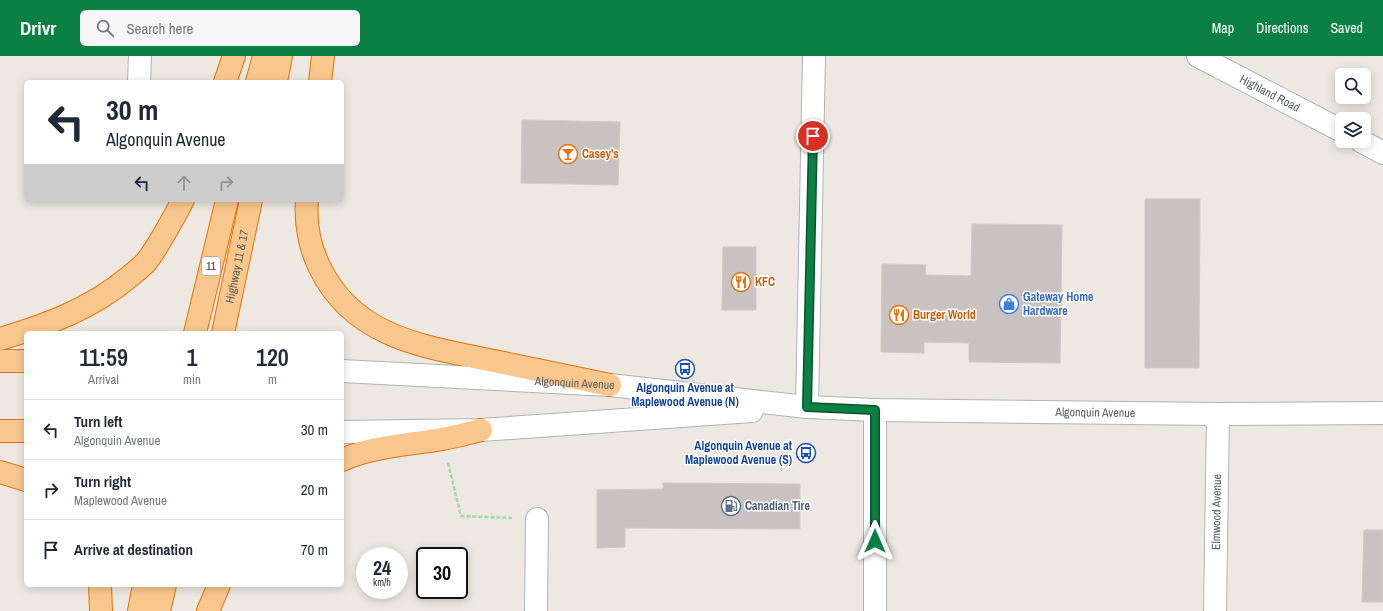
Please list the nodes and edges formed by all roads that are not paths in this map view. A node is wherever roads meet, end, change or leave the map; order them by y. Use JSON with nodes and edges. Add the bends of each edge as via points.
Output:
{"nodes":[{"id":1,"x":140,"y":56,"type":"edge"},
{"id":2,"x":234,"y":56,"type":"edge"},
{"id":3,"x":264,"y":56,"type":"edge"},
{"id":4,"x":281,"y":56,"type":"edge"},
{"id":5,"x":322,"y":56,"type":"edge"},
{"id":6,"x":814,"y":56,"type":"edge"},
{"id":7,"x":1198,"y":56,"type":"edge"},
{"id":8,"x":139,"y":80,"type":"edge"},
{"id":9,"x":226,"y":80,"type":"edge"},
{"id":10,"x":258,"y":80,"type":"edge"},
{"id":11,"x":276,"y":80,"type":"edge"},
{"id":12,"x":320,"y":80,"type":"edge"},
{"id":13,"x":1335,"y":127,"type":"edge"},
{"id":14,"x":1371,"y":146,"type":"edge"},
{"id":15,"x":1383,"y":152,"type":"edge"},
{"id":16,"x":182,"y":202,"type":"edge"},
{"id":17,"x":227,"y":202,"type":"edge"},
{"id":18,"x":251,"y":202,"type":"edge"},
{"id":19,"x":307,"y":202,"type":"edge"},
{"id":20,"x":26,"y":331,"type":"edge"},
{"id":21,"x":195,"y":331,"type":"edge"},
{"id":22,"x":223,"y":331,"type":"edge"},
{"id":23,"x":24,"y":332,"type":"edge"},
{"id":24,"x":0,"y":339,"type":"edge"},
{"id":25,"x":0,"y":361,"type":"edge"},
{"id":26,"x":24,"y":361,"type":"edge"},
{"id":27,"x":344,"y":372,"type":"edge"},
{"id":28,"x":610,"y":385,"type":"junction"},
{"id":29,"x":807,"y":407,"type":"junction"},
{"id":30,"x":875,"y":410,"type":"junction"},
{"id":31,"x":1383,"y":413,"type":"edge"},
{"id":32,"x":1218,"y":414,"type":"junction"},
{"id":33,"x":481,"y":430,"type":"junction"},
{"id":34,"x":0,"y":431,"type":"edge"},
{"id":35,"x":24,"y":431,"type":"edge"},
{"id":36,"x":344,"y":432,"type":"edge"},
{"id":37,"x":344,"y":459,"type":"edge"},
{"id":38,"x":0,"y":472,"type":"edge"},
{"id":39,"x":24,"y":479,"type":"edge"},
{"id":40,"x":537,"y":519,"type":"road end"},
{"id":41,"x":100,"y":587,"type":"edge"},
{"id":42,"x":144,"y":587,"type":"edge"},
{"id":43,"x":165,"y":587,"type":"edge"},
{"id":44,"x":218,"y":587,"type":"edge"},
{"id":45,"x":101,"y":611,"type":"edge"},
{"id":46,"x":139,"y":611,"type":"edge"},
{"id":47,"x":159,"y":611,"type":"edge"},
{"id":48,"x":208,"y":611,"type":"edge"},
{"id":49,"x":536,"y":611,"type":"edge"},
{"id":50,"x":875,"y":611,"type":"edge"},
{"id":51,"x":1215,"y":611,"type":"edge"}],
"edges":[{"from":1,"to":8,"type":"main road"},
{"from":2,"to":9,"type":"highway"},
{"from":3,"to":10,"type":"highway"},
{"from":4,"to":11,"type":"highway"},
{"from":5,"to":12,"type":"highway"},
{"from":6,"to":29,"type":"main road"},
{"from":7,"to":13,"type":"main road","name":"Highland Road"},
{"from":14,"to":15,"type":"main road"},
{"from":16,"to":20,"type":"highway","via":[[146,262],[121,284],[95,302],[69,315]]},
{"from":17,"to":21,"type":"highway","name":"Highway 11 & 17","number":"11"},
{"from":18,"to":22,"type":"highway","name":"Highway 11 & 17","number":"11"},
{"from":19,"to":28,"type":"highway","via":[[308,232],[326,282],[339,299],[363,320],[384,332],[420,346]]},
{"from":23,"to":24,"type":"highway"},
{"from":25,"to":26,"type":"highway"},
{"from":27,"to":28,"type":"main road","name":"Algonquin Avenue"},
{"from":28,"to":29,"type":"main road","name":"Algonquin Avenue"},
{"from":29,"to":30,"type":"main road","name":"Algonquin Avenue"},
{"from":29,"to":33,"type":"main road","name":"Algonquin Avenue"},
{"from":30,"to":32,"type":"main road","name":"Algonquin Avenue"},
{"from":30,"to":50,"type":"main road"},
{"from":31,"to":32,"type":"main road","name":"Algonquin Avenue"},
{"from":32,"to":51,"type":"main road","name":"Elmwood Avenue"},
{"from":33,"to":36,"type":"main road","name":"Algonquin Avenue"},
{"from":33,"to":37,"type":"highway","via":[[370,451]]},
{"from":34,"to":35,"type":"highway"},
{"from":38,"to":39,"type":"highway"},
{"from":40,"to":49,"type":"main road"},
{"from":41,"to":45,"type":"highway"},
{"from":42,"to":46,"type":"highway"},
{"from":43,"to":47,"type":"highway"},
{"from":44,"to":48,"type":"highway"}]}
